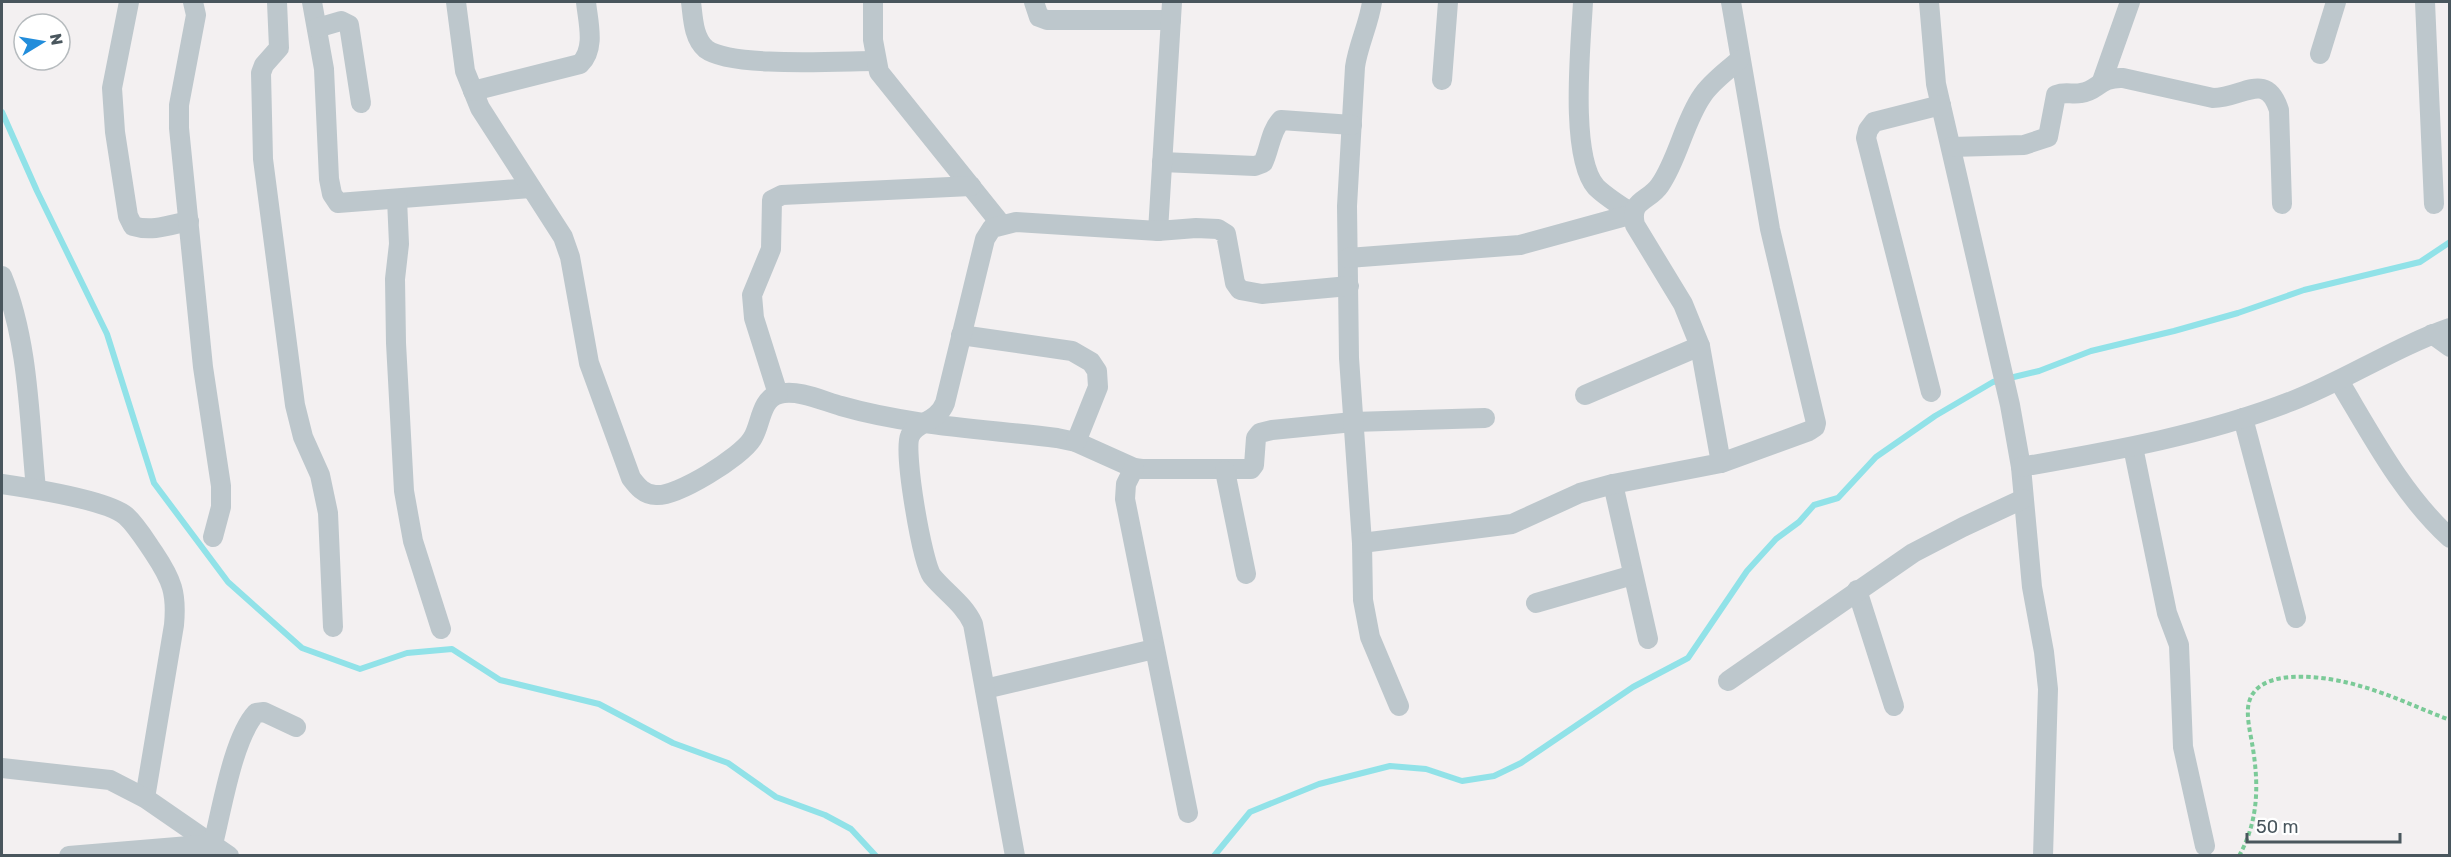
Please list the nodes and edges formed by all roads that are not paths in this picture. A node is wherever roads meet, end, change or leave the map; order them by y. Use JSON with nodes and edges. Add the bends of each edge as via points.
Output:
{"nodes":[{"id":1,"x":129,"y":2,"type":"edge"},
{"id":2,"x":194,"y":2,"type":"edge"},
{"id":3,"x":277,"y":2,"type":"edge"},
{"id":4,"x":312,"y":2,"type":"edge"},
{"id":5,"x":456,"y":2,"type":"edge"},
{"id":6,"x":586,"y":2,"type":"edge"},
{"id":7,"x":691,"y":2,"type":"edge"},
{"id":8,"x":873,"y":2,"type":"edge"},
{"id":9,"x":1034,"y":2,"type":"edge"},
{"id":10,"x":1372,"y":2,"type":"edge"},
{"id":11,"x":1448,"y":2,"type":"edge"},
{"id":12,"x":1583,"y":2,"type":"edge"},
{"id":13,"x":1731,"y":2,"type":"edge"},
{"id":14,"x":1929,"y":2,"type":"edge"},
{"id":15,"x":2130,"y":2,"type":"edge"},
{"id":16,"x":2336,"y":2,"type":"edge"},
{"id":17,"x":2425,"y":2,"type":"edge"},
{"id":18,"x":1172,"y":11,"type":"edge"},
{"id":19,"x":317,"y":28,"type":"junction"},
{"id":20,"x":2320,"y":54,"type":"dead end"},
{"id":21,"x":1739,"y":60,"type":"junction"},
{"id":22,"x":875,"y":61,"type":"junction"},
{"id":23,"x":1442,"y":80,"type":"dead end"},
{"id":24,"x":2102,"y":81,"type":"junction"},
{"id":25,"x":473,"y":91,"type":"junction"},
{"id":26,"x":361,"y":103,"type":"dead end"},
{"id":27,"x":1941,"y":105,"type":"junction"},
{"id":28,"x":1352,"y":125,"type":"junction"},
{"id":29,"x":1951,"y":147,"type":"junction"},
{"id":30,"x":1162,"y":162,"type":"junction"},
{"id":31,"x":971,"y":186,"type":"junction"},
{"id":32,"x":531,"y":188,"type":"junction"},
{"id":33,"x":397,"y":199,"type":"junction"},
{"id":34,"x":2282,"y":204,"type":"dead end"},
{"id":35,"x":2434,"y":204,"type":"dead end"},
{"id":36,"x":1633,"y":214,"type":"junction"},
{"id":37,"x":189,"y":221,"type":"junction"},
{"id":38,"x":1001,"y":224,"type":"junction"},
{"id":39,"x":1158,"y":231,"type":"junction"},
{"id":40,"x":1348,"y":258,"type":"junction"},
{"id":41,"x":2,"y":276,"type":"edge"},
{"id":42,"x":1349,"y":286,"type":"junction"},
{"id":43,"x":2441,"y":331,"type":"edge"},
{"id":44,"x":961,"y":335,"type":"junction"},
{"id":45,"x":1700,"y":346,"type":"junction"},
{"id":46,"x":2450,"y":347,"type":"edge"},
{"id":47,"x":2339,"y":381,"type":"junction"},
{"id":48,"x":1930,"y":392,"type":"dead end"},
{"id":49,"x":778,"y":394,"type":"junction"},
{"id":50,"x":1585,"y":395,"type":"dead end"},
{"id":51,"x":1485,"y":418,"type":"dead end"},
{"id":52,"x":2243,"y":418,"type":"junction"},
{"id":53,"x":1353,"y":422,"type":"junction"},
{"id":54,"x":926,"y":423,"type":"junction"},
{"id":55,"x":1076,"y":442,"type":"junction"},
{"id":56,"x":2133,"y":447,"type":"junction"},
{"id":57,"x":1721,"y":463,"type":"junction"},
{"id":58,"x":2021,"y":467,"type":"junction"},
{"id":59,"x":1134,"y":468,"type":"junction"},
{"id":60,"x":1225,"y":471,"type":"junction"},
{"id":61,"x":2,"y":484,"type":"edge"},
{"id":62,"x":1613,"y":484,"type":"junction"},
{"id":63,"x":36,"y":489,"type":"junction"},
{"id":64,"x":2023,"y":499,"type":"junction"},
{"id":65,"x":213,"y":537,"type":"dead end"},
{"id":66,"x":2450,"y":538,"type":"edge"},
{"id":67,"x":1362,"y":543,"type":"junction"},
{"id":68,"x":1246,"y":574,"type":"dead end"},
{"id":69,"x":1633,"y":575,"type":"junction"},
{"id":70,"x":1857,"y":590,"type":"junction"},
{"id":71,"x":1536,"y":603,"type":"dead end"},
{"id":72,"x":2296,"y":618,"type":"dead end"},
{"id":73,"x":333,"y":627,"type":"dead end"},
{"id":74,"x":441,"y":629,"type":"dead end"},
{"id":75,"x":1648,"y":639,"type":"dead end"},
{"id":76,"x":1154,"y":649,"type":"junction"},
{"id":77,"x":1728,"y":681,"type":"dead end"},
{"id":78,"x":985,"y":689,"type":"junction"},
{"id":79,"x":1399,"y":706,"type":"dead end"},
{"id":80,"x":1894,"y":706,"type":"dead end"},
{"id":81,"x":296,"y":727,"type":"dead end"},
{"id":82,"x":2,"y":768,"type":"edge"},
{"id":83,"x":145,"y":798,"type":"junction"},
{"id":84,"x":1188,"y":813,"type":"dead end"},
{"id":85,"x":2205,"y":846,"type":"dead end"},
{"id":86,"x":221,"y":850,"type":"edge"},
{"id":87,"x":69,"y":855,"type":"edge"},
{"id":88,"x":1015,"y":855,"type":"edge"},
{"id":89,"x":2043,"y":855,"type":"edge"}],
"edges":[{"from":1,"to":37,"type":"street","via":[[112,88],[128,216],[133,226],[142,229]]},
{"from":2,"to":37,"type":"street","via":[[196,15],[179,105]]},
{"from":3,"to":73,"type":"street","via":[[279,48],[261,73],[263,159],[295,405],[303,437],[320,475],[328,513]]},
{"from":4,"to":19,"type":"street"},
{"from":5,"to":25,"type":"street","via":[[465,71]]},
{"from":6,"to":25,"type":"street","via":[[590,38],[586,58],[580,64]]},
{"from":7,"to":22,"type":"street","via":[[696,35],[705,48],[716,54],[779,62]]},
{"from":8,"to":22,"type":"street"},
{"from":9,"to":18,"type":"street","via":[[1039,17],[1047,20]]},
{"from":10,"to":28,"type":"street","via":[[1370,21],[1357,55]]},
{"from":11,"to":23,"type":"street"},
{"from":12,"to":36,"type":"street","via":[[1579,73],[1583,159],[1596,187]]},
{"from":13,"to":21,"type":"street"},
{"from":14,"to":27,"type":"street"},
{"from":15,"to":24,"type":"street"},
{"from":16,"to":20,"type":"street"},
{"from":17,"to":35,"type":"street"},
{"from":18,"to":30,"type":"street"},
{"from":19,"to":26,"type":"street","via":[[341,21],[349,25]]},
{"from":19,"to":33,"type":"street","via":[[324,69],[332,194],[338,203]]},
{"from":21,"to":36,"type":"street","via":[[1704,93],[1660,186]]},
{"from":21,"to":57,"type":"street","via":[[1770,229],[1816,423],[1809,431]]},
{"from":22,"to":31,"type":"street","via":[[879,72]]},
{"from":24,"to":29,"type":"street","via":[[2091,90],[2056,95],[2048,137],[2036,143]]},
{"from":24,"to":34,"type":"street","via":[[2122,78],[2213,98],[2226,98],[2255,88],[2267,90],[2275,97],[2279,110]]},
{"from":25,"to":32,"type":"street"},
{"from":27,"to":29,"type":"street"},
{"from":27,"to":48,"type":"street","via":[[1874,122],[1866,138]]},
{"from":28,"to":30,"type":"street","via":[[1281,120],[1273,129],[1263,163],[1255,166]]},
{"from":28,"to":40,"type":"street"},
{"from":29,"to":58,"type":"street"},
{"from":30,"to":39,"type":"street"},
{"from":31,"to":38,"type":"street"},
{"from":31,"to":49,"type":"street","via":[[782,195],[772,200],[771,249],[752,295],[754,318]]},
{"from":32,"to":33,"type":"street"},
{"from":32,"to":49,"type":"street","via":[[563,237],[593,378],[631,478],[639,488],[650,495],[667,494],[709,474],[743,450],[753,438],[769,400]]},
{"from":33,"to":74,"type":"street","via":[[396,332],[404,491],[413,541]]},
{"from":36,"to":40,"type":"street","via":[[1520,245]]},
{"from":36,"to":45,"type":"street","via":[[1635,225],[1683,304]]},
{"from":37,"to":65,"type":"street","via":[[203,367],[221,486],[221,507]]},
{"from":38,"to":39,"type":"street"},
{"from":38,"to":44,"type":"street","via":[[992,228],[985,239]]},
{"from":39,"to":42,"type":"street","via":[[1196,228],[1218,229],[1226,234],[1235,284],[1250,293]]},
{"from":40,"to":42,"type":"street"},
{"from":41,"to":63,"type":"street","via":[[21,341]]},
{"from":42,"to":53,"type":"street"},
{"from":43,"to":46,"type":"street"},
{"from":43,"to":47,"type":"street"},
{"from":44,"to":54,"type":"street","via":[[941,413]]},
{"from":44,"to":55,"type":"street","via":[[1072,351],[1090,362],[1097,371],[1098,387]]},
{"from":45,"to":50,"type":"street"},
{"from":45,"to":57,"type":"street"},
{"from":47,"to":52,"type":"street"},
{"from":47,"to":66,"type":"street","via":[[2390,466],[2431,521]]},
{"from":49,"to":54,"type":"street","via":[[807,396],[865,413]]},
{"from":51,"to":53,"type":"street"},
{"from":52,"to":56,"type":"street"},
{"from":52,"to":72,"type":"street"},
{"from":53,"to":60,"type":"street","via":[[1260,433],[1254,442],[1252,468]]},
{"from":53,"to":67,"type":"street"},
{"from":54,"to":55,"type":"street"},
{"from":54,"to":78,"type":"street","via":[[910,434],[908,441],[921,544],[932,575],[962,606],[973,624]]},
{"from":55,"to":59,"type":"street"},
{"from":56,"to":58,"type":"street"},
{"from":56,"to":85,"type":"street","via":[[2168,614],[2179,645],[2183,747]]},
{"from":57,"to":62,"type":"street"},
{"from":58,"to":64,"type":"street"},
{"from":59,"to":60,"type":"street"},
{"from":59,"to":76,"type":"street","via":[[1126,484],[1125,499]]},
{"from":60,"to":68,"type":"street"},
{"from":61,"to":63,"type":"street"},
{"from":62,"to":67,"type":"street","via":[[1580,493],[1512,524]]},
{"from":62,"to":69,"type":"street"},
{"from":63,"to":83,"type":"street","via":[[109,507],[124,515],[173,585],[174,626]]},
{"from":64,"to":70,"type":"street","via":[[1913,553]]},
{"from":64,"to":89,"type":"street","via":[[2048,689]]},
{"from":67,"to":79,"type":"street","via":[[1365,621]]},
{"from":69,"to":71,"type":"street"},
{"from":69,"to":75,"type":"street"},
{"from":70,"to":77,"type":"street"},
{"from":70,"to":80,"type":"street"},
{"from":76,"to":78,"type":"street"},
{"from":76,"to":84,"type":"street"},
{"from":78,"to":88,"type":"street"},
{"from":81,"to":86,"type":"street","via":[[264,712],[251,718],[239,745]]},
{"from":82,"to":83,"type":"street","via":[[110,780]]},
{"from":83,"to":86,"type":"street"},
{"from":86,"to":87,"type":"street"}]}
